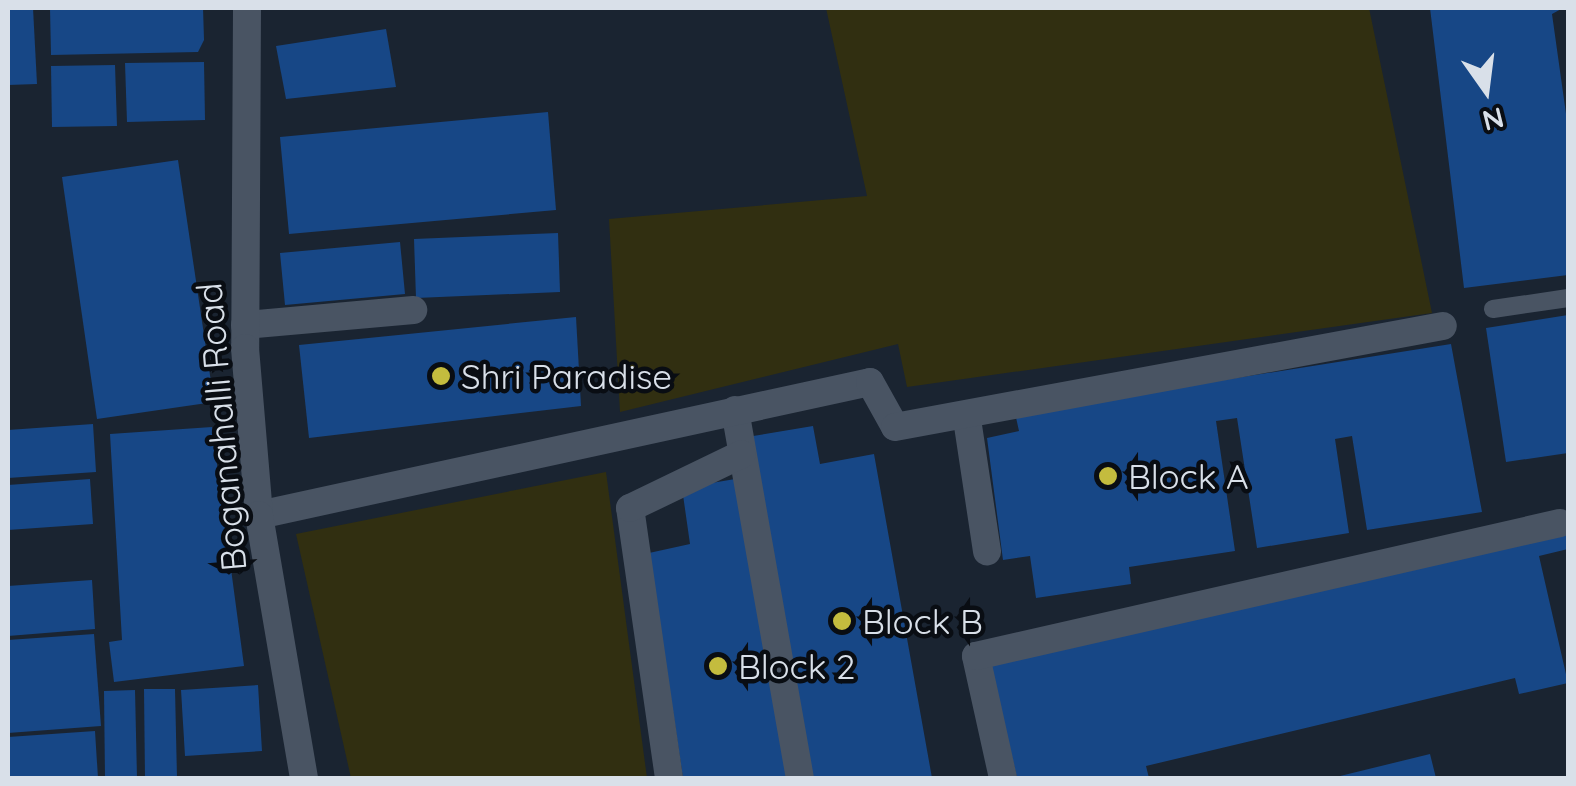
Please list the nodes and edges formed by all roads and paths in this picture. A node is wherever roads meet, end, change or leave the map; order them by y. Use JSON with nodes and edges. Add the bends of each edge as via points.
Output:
{"nodes":[{"id":1,"x":247,"y":8,"type":"edge"},
{"id":2,"x":1568,"y":298,"type":"edge"},
{"id":3,"x":1493,"y":309,"type":"dead end"},
{"id":4,"x":413,"y":310,"type":"dead end"},
{"id":5,"x":245,"y":325,"type":"junction"},
{"id":6,"x":1443,"y":326,"type":"dead end"},
{"id":7,"x":735,"y":410,"type":"junction"},
{"id":8,"x":966,"y":420,"type":"junction"},
{"id":9,"x":742,"y":454,"type":"junction"},
{"id":10,"x":259,"y":515,"type":"junction"},
{"id":11,"x":1560,"y":522,"type":"dead end"},
{"id":12,"x":987,"y":552,"type":"dead end"},
{"id":13,"x":304,"y":778,"type":"edge"},
{"id":14,"x":669,"y":778,"type":"edge"},
{"id":15,"x":800,"y":778,"type":"edge"},
{"id":16,"x":1003,"y":778,"type":"edge"}],
"edges":[{"from":1,"to":5,"type":"street","name":"Boganahalli Road"},
{"from":2,"to":3,"type":"lane"},
{"from":4,"to":5,"type":"street"},
{"from":5,"to":10,"type":"street","name":"Boganahalli Road"},
{"from":6,"to":8,"type":"street"},
{"from":7,"to":8,"type":"street","via":[[870,382],[888,425]]},
{"from":7,"to":9,"type":"street"},
{"from":7,"to":10,"type":"street"},
{"from":8,"to":12,"type":"street"},
{"from":9,"to":14,"type":"street","via":[[630,508]]},
{"from":9,"to":15,"type":"street"},
{"from":10,"to":13,"type":"street","name":"Boganahalli Road"},
{"from":11,"to":16,"type":"street","via":[[976,656]]}]}
